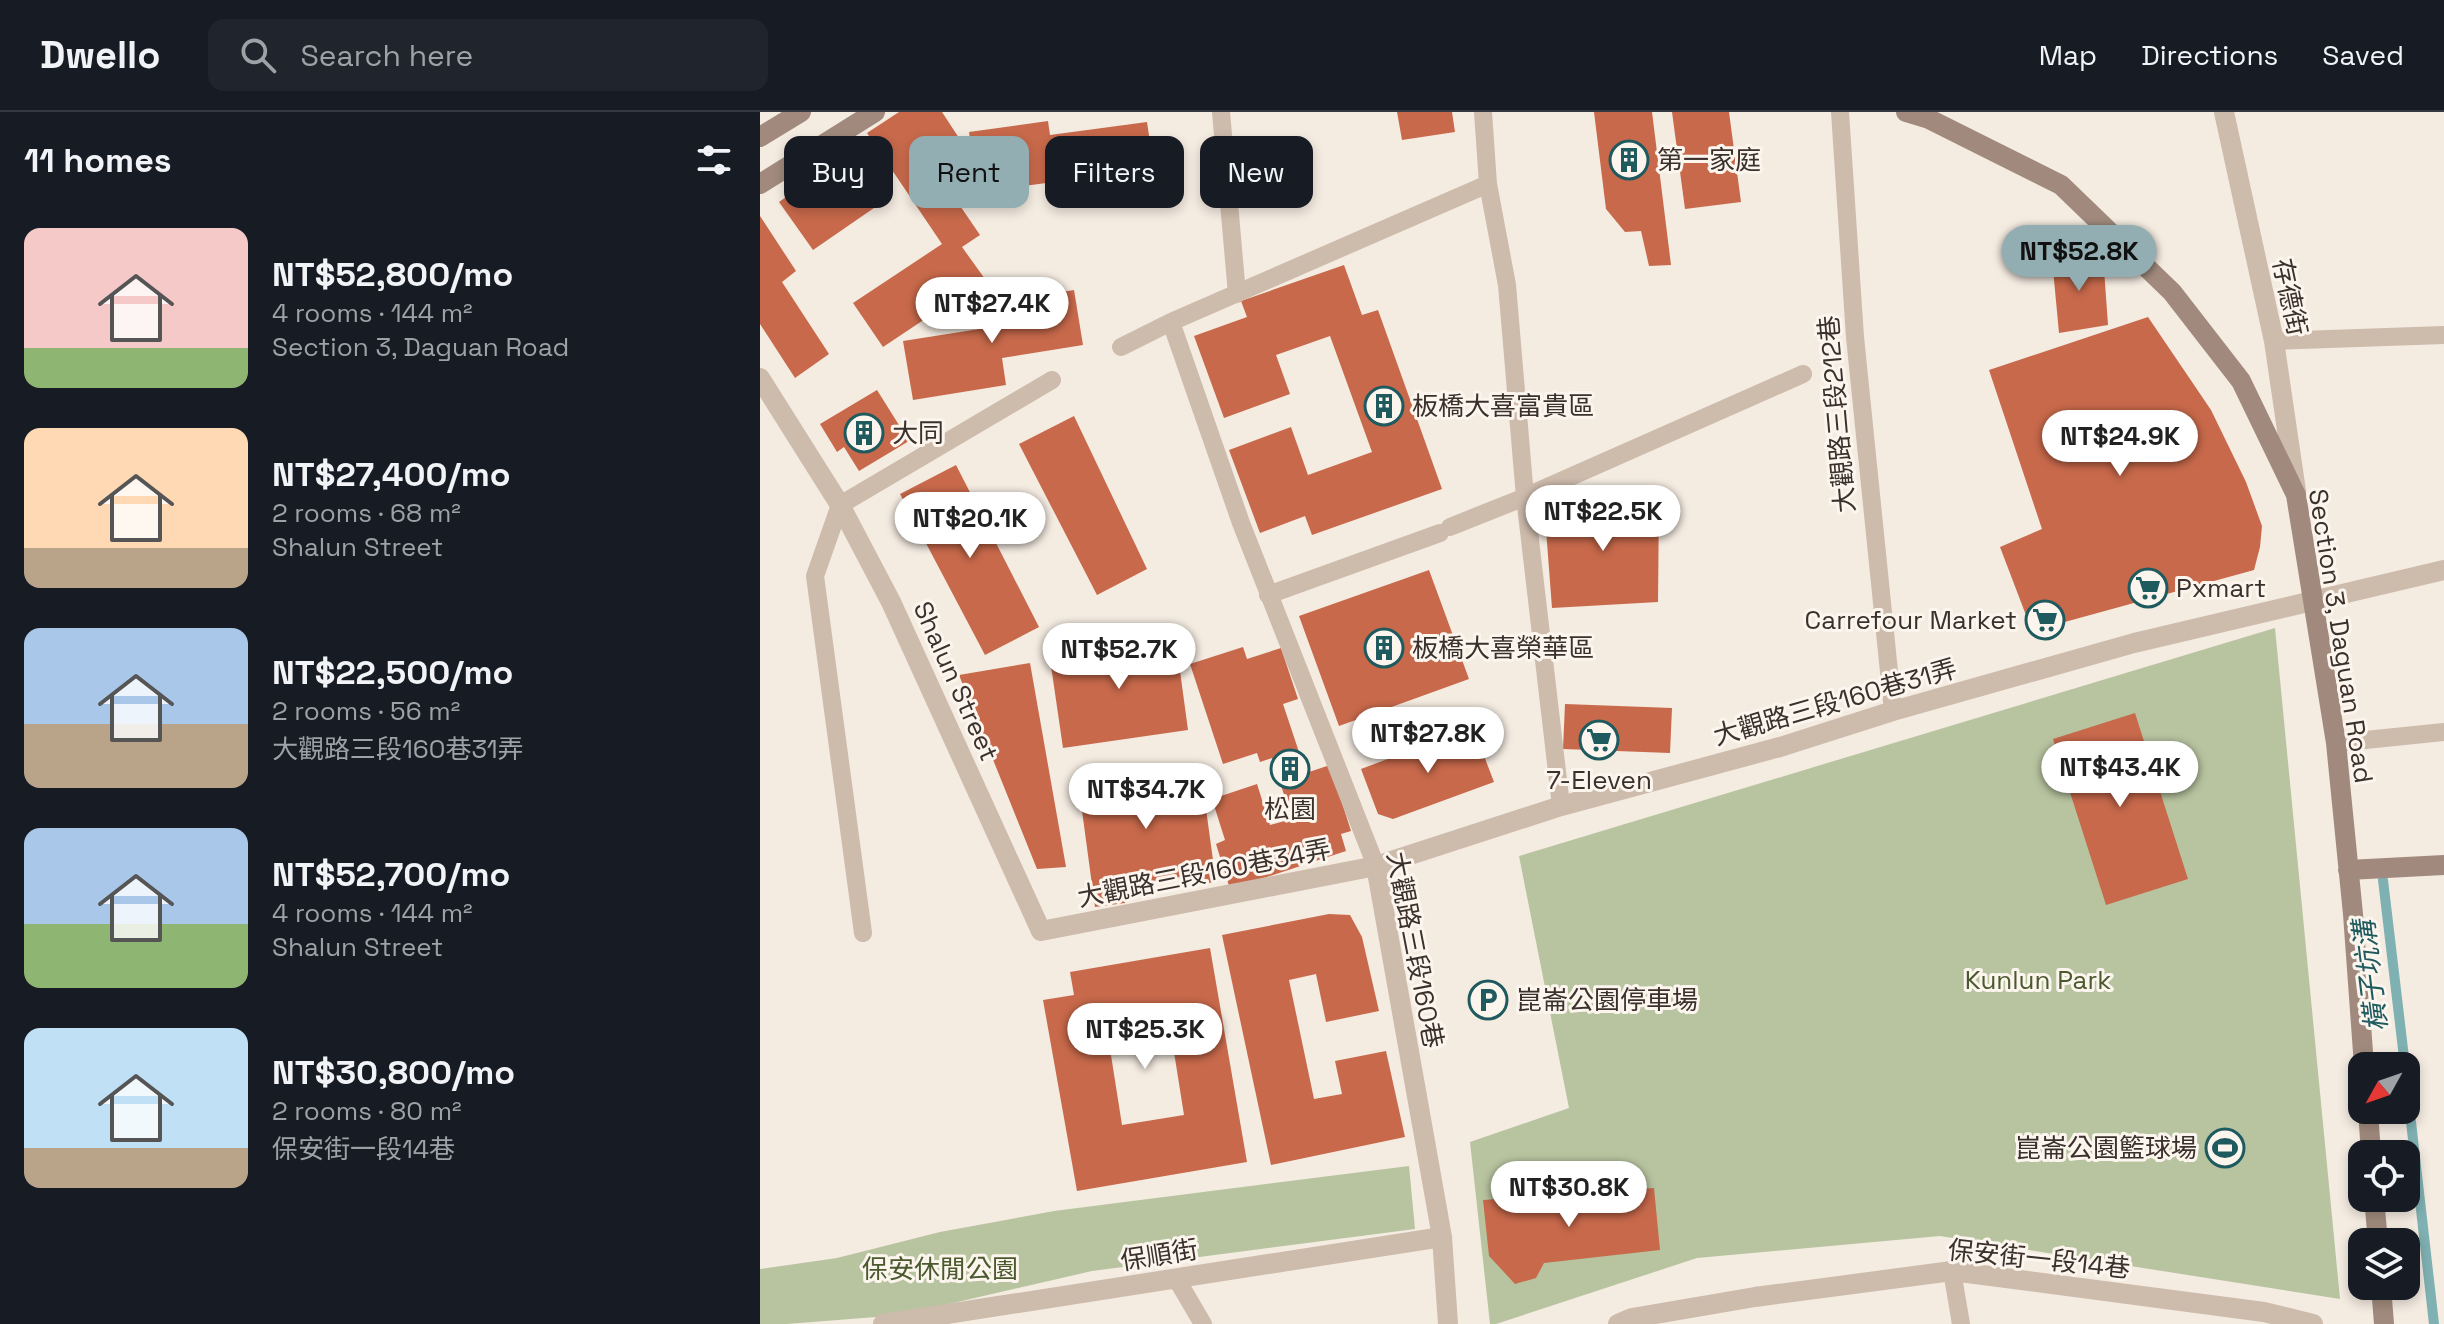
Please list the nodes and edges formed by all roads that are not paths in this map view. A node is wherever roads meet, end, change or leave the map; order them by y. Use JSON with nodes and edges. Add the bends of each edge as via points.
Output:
{"nodes":[{"id":1,"x":801,"y":112,"type":"edge"},
{"id":2,"x":875,"y":112,"type":"edge"},
{"id":3,"x":1221,"y":112,"type":"edge"},
{"id":4,"x":1483,"y":112,"type":"edge"},
{"id":5,"x":1840,"y":112,"type":"edge"},
{"id":6,"x":1906,"y":112,"type":"edge"},
{"id":7,"x":2224,"y":112,"type":"edge"},
{"id":8,"x":760,"y":137,"type":"edge"},
{"id":9,"x":760,"y":184,"type":"edge"},
{"id":10,"x":1488,"y":184,"type":"junction"},
{"id":11,"x":1237,"y":294,"type":"junction"},
{"id":12,"x":1171,"y":322,"type":"junction"},
{"id":13,"x":2444,"y":335,"type":"edge"},
{"id":14,"x":2274,"y":341,"type":"junction"},
{"id":15,"x":1121,"y":347,"type":"dead end"},
{"id":16,"x":1803,"y":374,"type":"dead end"},
{"id":17,"x":760,"y":378,"type":"edge"},
{"id":18,"x":1052,"y":380,"type":"dead end"},
{"id":19,"x":2296,"y":495,"type":"junction"},
{"id":20,"x":1525,"y":497,"type":"junction"},
{"id":21,"x":840,"y":505,"type":"junction"},
{"id":22,"x":2444,"y":570,"type":"edge"},
{"id":23,"x":1268,"y":595,"type":"junction"},
{"id":24,"x":2313,"y":603,"type":"junction"},
{"id":25,"x":1893,"y":711,"type":"junction"},
{"id":26,"x":2444,"y":732,"type":"edge"},
{"id":27,"x":2336,"y":743,"type":"junction"},
{"id":28,"x":1561,"y":806,"type":"junction"},
{"id":29,"x":2444,"y":865,"type":"edge"},
{"id":30,"x":1376,"y":866,"type":"junction"},
{"id":31,"x":2348,"y":870,"type":"junction"},
{"id":32,"x":1041,"y":931,"type":"joint"},
{"id":33,"x":863,"y":933,"type":"dead end"},
{"id":34,"x":2363,"y":1052,"type":"edge"},
{"id":35,"x":1442,"y":1237,"type":"junction"},
{"id":36,"x":1952,"y":1271,"type":"junction"},
{"id":37,"x":1176,"y":1278,"type":"junction"},
{"id":38,"x":2382,"y":1300,"type":"edge"},
{"id":39,"x":883,"y":1324,"type":"edge"},
{"id":40,"x":1203,"y":1324,"type":"edge"},
{"id":41,"x":1448,"y":1324,"type":"edge"},
{"id":42,"x":1618,"y":1324,"type":"edge"},
{"id":43,"x":1961,"y":1324,"type":"edge"},
{"id":44,"x":2313,"y":1324,"type":"edge"},
{"id":45,"x":2384,"y":1324,"type":"edge"}],
"edges":[{"from":1,"to":8,"type":"main road"},
{"from":2,"to":9,"type":"main road"},
{"from":3,"to":11,"type":"lane"},
{"from":4,"to":10,"type":"lane"},
{"from":5,"to":25,"type":"lane","name":"大觀路三段212巷","via":[[1855,337]]},
{"from":6,"to":19,"type":"main road","name":"Section 3, Daguan Road","via":[[2061,185],[2172,292],[2241,381]]},
{"from":7,"to":14,"type":"street","name":"存德街"},
{"from":10,"to":11,"type":"lane"},
{"from":10,"to":20,"type":"lane","via":[[1507,285]]},
{"from":11,"to":12,"type":"lane"},
{"from":12,"to":15,"type":"lane"},
{"from":12,"to":23,"type":"lane","name":"大觀路三段160巷"},
{"from":13,"to":14,"type":"lane"},
{"from":14,"to":19,"type":"street","name":"存德街"},
{"from":16,"to":20,"type":"lane"},
{"from":17,"to":21,"type":"street","name":"Shalun Street"},
{"from":18,"to":21,"type":"lane"},
{"from":19,"to":24,"type":"main road","name":"Section 3, Daguan Road"},
{"from":20,"to":23,"type":"lane"},
{"from":20,"to":28,"type":"lane"},
{"from":21,"to":32,"type":"street","name":"Shalun Street","via":[[891,602]]},
{"from":21,"to":33,"type":"lane","via":[[815,576]]},
{"from":22,"to":24,"type":"street","name":"大觀路三段160巷31弄"},
{"from":23,"to":30,"type":"lane","name":"大觀路三段160巷"},
{"from":24,"to":25,"type":"street","name":"大觀路三段160巷31弄","via":[[2134,643]]},
{"from":24,"to":27,"type":"main road","name":"Section 3, Daguan Road"},
{"from":25,"to":28,"type":"street","name":"大觀路三段160巷31弄"},
{"from":26,"to":27,"type":"lane"},
{"from":27,"to":31,"type":"main road","name":"Section 3, Daguan Road"},
{"from":28,"to":30,"type":"street","name":"大觀路三段160巷31弄"},
{"from":29,"to":31,"type":"main road"},
{"from":30,"to":32,"type":"street","name":"大觀路三段160巷34弄"},
{"from":30,"to":35,"type":"street","name":"大觀路三段160巷"},
{"from":31,"to":34,"type":"main road","name":"Section 3, Daguan Road"},
{"from":35,"to":37,"type":"street","name":"保順街"},
{"from":35,"to":41,"type":"street","name":"大觀路三段160巷"},
{"from":36,"to":42,"type":"street","name":"保安街一段14巷","via":[[1755,1297]]},
{"from":36,"to":43,"type":"lane"},
{"from":36,"to":44,"type":"street","name":"保安街一段14巷","via":[[2264,1312]]},
{"from":37,"to":39,"type":"street","name":"保順街"},
{"from":37,"to":40,"type":"lane"},
{"from":38,"to":45,"type":"main road"}]}
